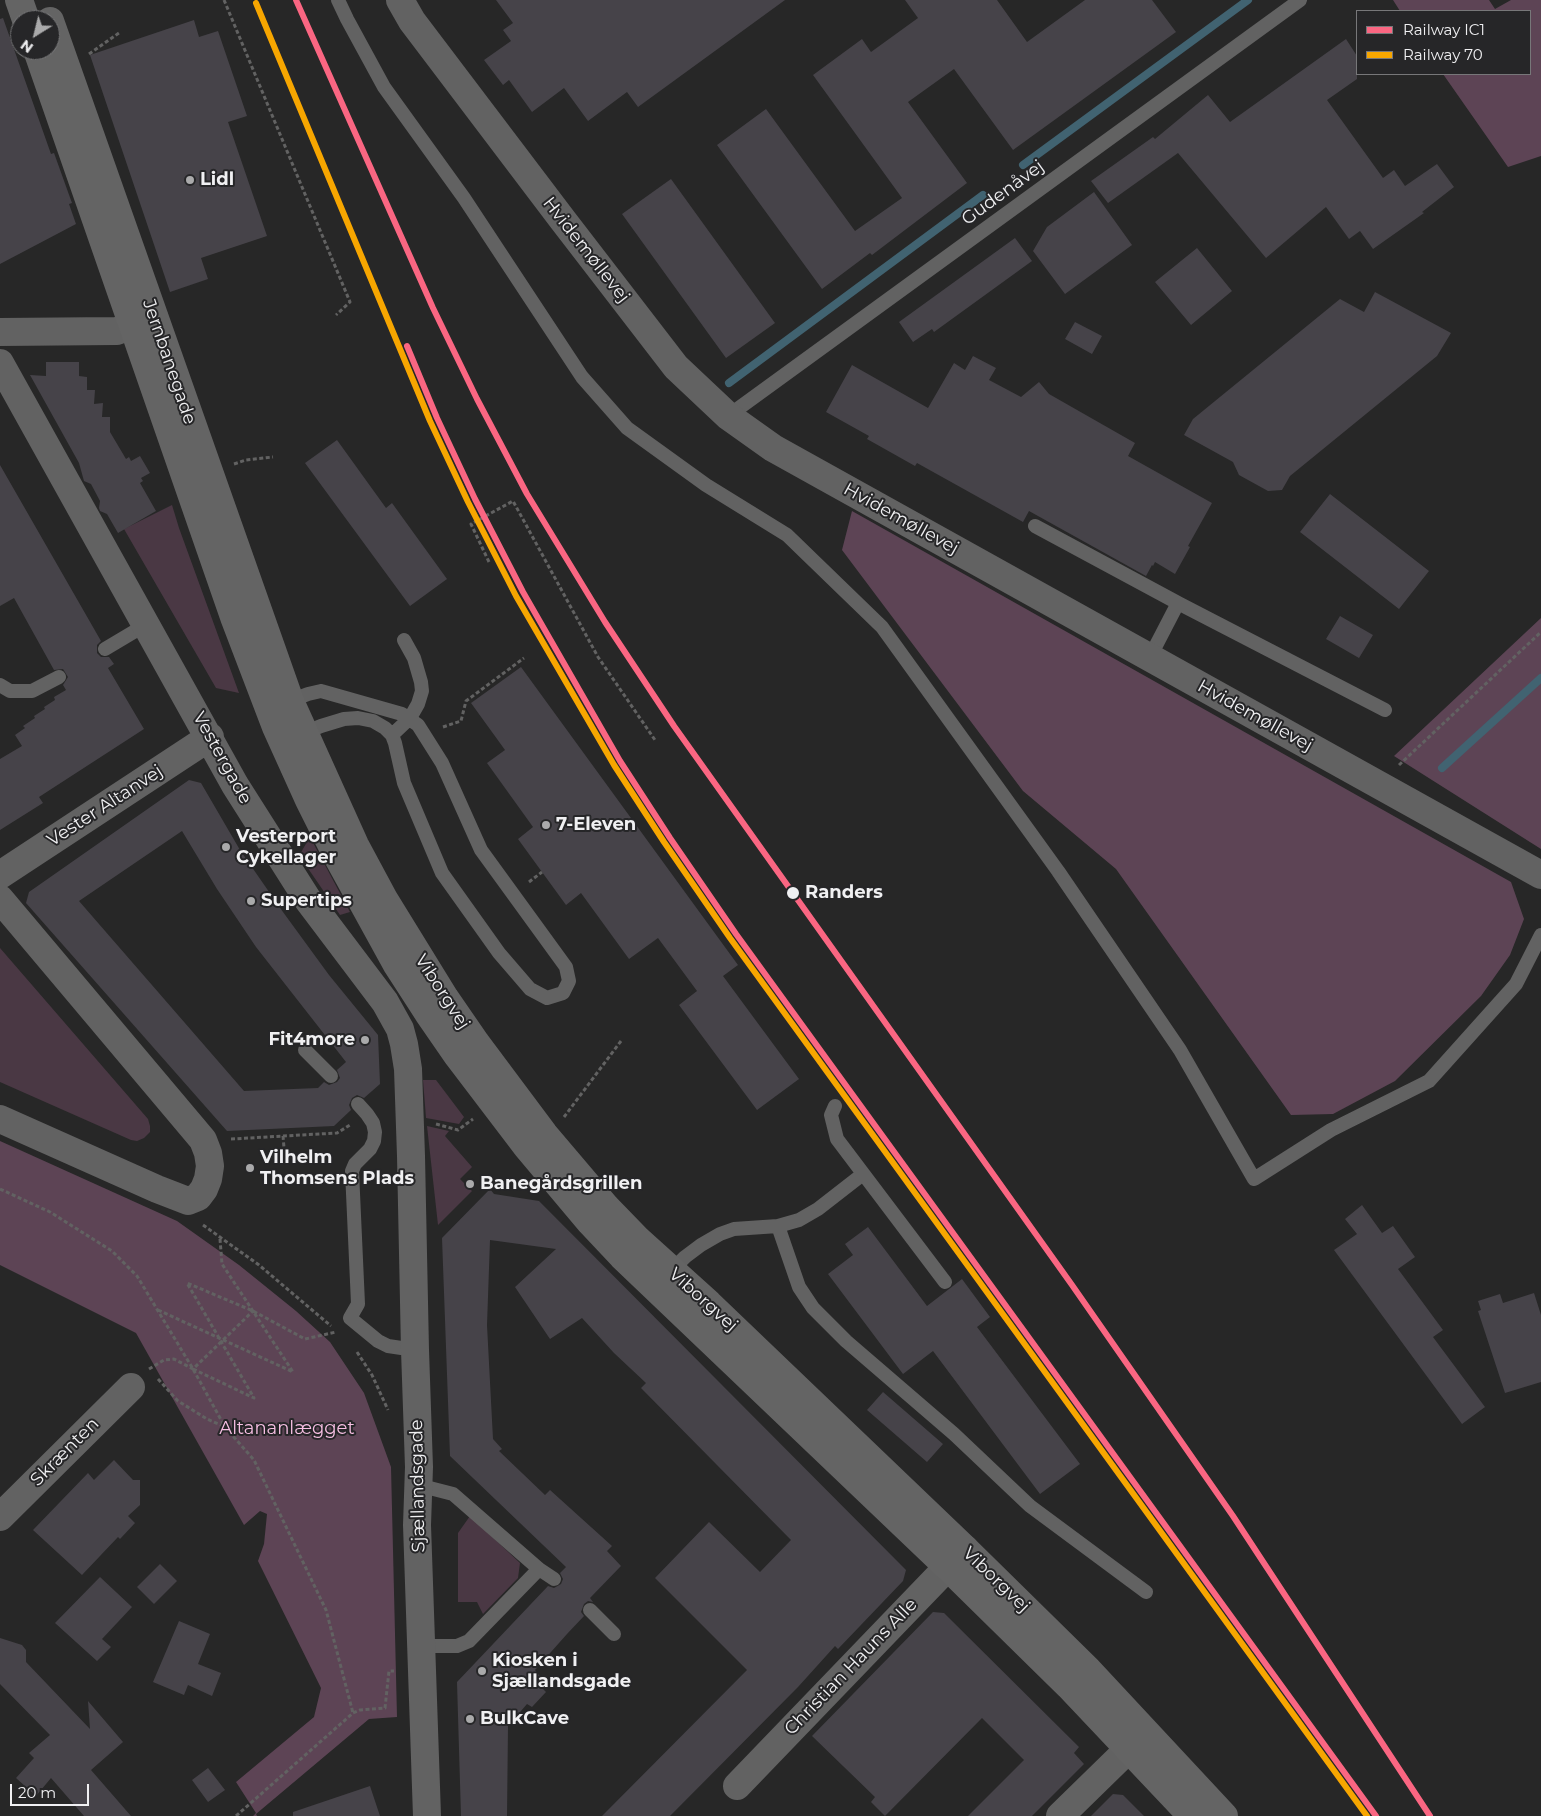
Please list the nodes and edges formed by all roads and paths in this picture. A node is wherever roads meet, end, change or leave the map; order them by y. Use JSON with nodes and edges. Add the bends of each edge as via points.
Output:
{"nodes":[{"id":1,"x":224,"y":0,"type":"edge"},
{"id":2,"x":338,"y":0,"type":"edge"},
{"id":3,"x":400,"y":0,"type":"edge"},
{"id":4,"x":1300,"y":0,"type":"edge"},
{"id":5,"x":120,"y":32,"type":"dead end"},
{"id":6,"x":60,"y":49,"type":"edge"},
{"id":7,"x":41,"y":60,"type":"edge"},
{"id":8,"x":65,"y":63,"type":"junction"},
{"id":9,"x":336,"y":315,"type":"dead end"},
{"id":10,"x":144,"y":321,"type":"junction"},
{"id":11,"x":0,"y":332,"type":"edge"},
{"id":12,"x":0,"y":363,"type":"edge"},
{"id":13,"x":728,"y":416,"type":"junction"},
{"id":14,"x":273,"y":457,"type":"dead end"},
{"id":15,"x":209,"y":474,"type":"junction"},
{"id":16,"x":1035,"y":526,"type":"dead end"},
{"id":17,"x":489,"y":562,"type":"dead end"},
{"id":18,"x":1178,"y":603,"type":"junction"},
{"id":19,"x":147,"y":624,"type":"junction"},
{"id":20,"x":1541,"y":632,"type":"edge"},
{"id":21,"x":404,"y":640,"type":"dead end"},
{"id":22,"x":105,"y":649,"type":"dead end"},
{"id":23,"x":1150,"y":657,"type":"junction"},
{"id":24,"x":524,"y":658,"type":"dead end"},
{"id":25,"x":59,"y":677,"type":"dead end"},
{"id":26,"x":0,"y":686,"type":"edge"},
{"id":27,"x":290,"y":702,"type":"junction"},
{"id":28,"x":1385,"y":710,"type":"dead end"},
{"id":29,"x":410,"y":718,"type":"junction"},
{"id":30,"x":276,"y":727,"type":"junction"},
{"id":31,"x":304,"y":733,"type":"junction"},
{"id":32,"x":425,"y":733,"type":"junction"},
{"id":33,"x":392,"y":735,"type":"junction"},
{"id":34,"x":210,"y":737,"type":"junction"},
{"id":35,"x":655,"y":740,"type":"dead end"},
{"id":36,"x":1378,"y":784,"type":"junction"},
{"id":37,"x":0,"y":875,"type":"edge"},
{"id":38,"x":1541,"y":875,"type":"edge"},
{"id":39,"x":0,"y":899,"type":"edge"},
{"id":40,"x":1541,"y":935,"type":"edge"},
{"id":41,"x":621,"y":1041,"type":"dead end"},
{"id":42,"x":305,"y":1050,"type":"dead end"},
{"id":43,"x":331,"y":1076,"type":"dead end"},
{"id":44,"x":835,"y":1106,"type":"dead end"},
{"id":45,"x":362,"y":1109,"type":"joint"},
{"id":46,"x":410,"y":1115,"type":"junction"},
{"id":47,"x":478,"y":1116,"type":"dead end"},
{"id":48,"x":0,"y":1119,"type":"edge"},
{"id":49,"x":544,"y":1134,"type":"junction"},
{"id":50,"x":283,"y":1136,"type":"junction"},
{"id":51,"x":203,"y":1140,"type":"junction"},
{"id":52,"x":284,"y":1148,"type":"dead end"},
{"id":53,"x":411,"y":1156,"type":"joint"},
{"id":54,"x":863,"y":1174,"type":"junction"},
{"id":55,"x":0,"y":1189,"type":"edge"},
{"id":56,"x":188,"y":1202,"type":"junction"},
{"id":57,"x":778,"y":1226,"type":"junction"},
{"id":58,"x":220,"y":1238,"type":"junction"},
{"id":59,"x":663,"y":1280,"type":"junction"},
{"id":60,"x":945,"y":1282,"type":"dead end"},
{"id":61,"x":158,"y":1310,"type":"junction"},
{"id":62,"x":253,"y":1311,"type":"junction"},
{"id":63,"x":350,"y":1318,"type":"junction"},
{"id":64,"x":338,"y":1332,"type":"junction"},
{"id":65,"x":222,"y":1341,"type":"junction"},
{"id":66,"x":414,"y":1350,"type":"junction"},
{"id":67,"x":193,"y":1369,"type":"junction"},
{"id":68,"x":140,"y":1378,"type":"junction"},
{"id":69,"x":389,"y":1412,"type":"dead end"},
{"id":70,"x":225,"y":1427,"type":"junction"},
{"id":71,"x":418,"y":1485,"type":"junction"},
{"id":72,"x":0,"y":1517,"type":"edge"},
{"id":73,"x":956,"y":1558,"type":"junction"},
{"id":74,"x":539,"y":1569,"type":"junction"},
{"id":75,"x":554,"y":1579,"type":"dead end"},
{"id":76,"x":1146,"y":1592,"type":"dead end"},
{"id":77,"x":590,"y":1610,"type":"dead end"},
{"id":78,"x":614,"y":1634,"type":"dead end"},
{"id":79,"x":421,"y":1646,"type":"junction"},
{"id":80,"x":389,"y":1671,"type":"dead end"},
{"id":81,"x":352,"y":1713,"type":"junction"},
{"id":82,"x":1137,"y":1740,"type":"junction"},
{"id":83,"x":737,"y":1786,"type":"dead end"},
{"id":84,"x":236,"y":1816,"type":"edge"},
{"id":85,"x":427,"y":1816,"type":"edge"},
{"id":86,"x":1060,"y":1816,"type":"edge"},
{"id":87,"x":1192,"y":1816,"type":"edge"},
{"id":88,"x":1224,"y":1816,"type":"edge"}],
"edges":[{"from":1,"to":9,"type":"path","via":[[350,302]]},
{"from":2,"to":40,"type":"lane","via":[[384,87],[464,198],[595,392],[627,428],[706,485],[787,535],[882,627],[1058,871],[1180,1050],[1254,1179],[1331,1130],[1429,1081],[1516,984]]},
{"from":3,"to":13,"type":"street","name":"Hvidemøllevej","via":[[418,29],[676,367]]},
{"from":4,"to":13,"type":"lane","name":"Gudenåvej"},
{"from":5,"to":8,"type":"path","via":[[88,54]]},
{"from":6,"to":8,"type":"main road","name":"Jernbanegade"},
{"from":7,"to":10,"type":"main road","name":"Jernbanegade"},
{"from":8,"to":10,"type":"main road","name":"Jernbanegade"},
{"from":10,"to":11,"type":"street","via":[[116,331]]},
{"from":10,"to":15,"type":"main road","name":"Jernbanegade"},
{"from":10,"to":30,"type":"main road","name":"Jernbanegade","via":[[234,617]]},
{"from":12,"to":19,"type":"street","name":"Vestergade"},
{"from":13,"to":23,"type":"street","name":"Hvidemøllevej","via":[[773,448]]},
{"from":14,"to":15,"type":"path","via":[[246,460]]},
{"from":15,"to":27,"type":"main road","name":"Jernbanegade"},
{"from":16,"to":18,"type":"lane"},
{"from":17,"to":35,"type":"path","via":[[471,524],[513,501],[598,657]]},
{"from":18,"to":23,"type":"lane"},
{"from":18,"to":28,"type":"lane"},
{"from":19,"to":22,"type":"lane"},
{"from":19,"to":34,"type":"street","name":"Vestergade"},
{"from":20,"to":36,"type":"path"},
{"from":21,"to":29,"type":"lane","via":[[414,658],[422,691]]},
{"from":23,"to":36,"type":"street","name":"Hvidemøllevej"},
{"from":24,"to":32,"type":"path","via":[[466,701],[461,721]]},
{"from":25,"to":26,"type":"lane","via":[[32,691],[10,691]]},
{"from":27,"to":29,"type":"lane","via":[[321,691]]},
{"from":27,"to":30,"type":"lane"},
{"from":27,"to":31,"type":"main road","name":"Viborgvej"},
{"from":29,"to":32,"type":"lane"},
{"from":29,"to":33,"type":"lane"},
{"from":30,"to":31,"type":"lane"},
{"from":30,"to":59,"type":"main road","name":"Viborgvej","via":[[336,854],[398,965],[457,1055],[527,1147],[590,1222]]},
{"from":31,"to":33,"type":"lane","via":[[344,719],[358,718],[373,721]]},
{"from":31,"to":49,"type":"main road","name":"Viborgvej","via":[[355,845],[384,899],[460,1021]]},
{"from":32,"to":33,"type":"lane","via":[[481,850],[566,967],[569,982],[563,993],[547,998],[530,989],[499,953],[442,873],[404,783]]},
{"from":34,"to":37,"type":"street","name":"Vester Altanvej"},
{"from":34,"to":46,"type":"street","name":"Vestergade","via":[[235,785],[308,900],[394,1016],[404,1044]]},
{"from":36,"to":38,"type":"street","name":"Hvidemøllevej"},
{"from":39,"to":51,"type":"street"},
{"from":41,"to":49,"type":"path","via":[[567,1114]]},
{"from":42,"to":43,"type":"lane"},
{"from":44,"to":54,"type":"lane","via":[[831,1114],[837,1139]]},
{"from":45,"to":50,"type":"path","via":[[337,1133]]},
{"from":45,"to":63,"type":"lane","via":[[373,1123],[374,1141],[352,1171],[358,1304]]},
{"from":46,"to":47,"type":"path","via":[[458,1130]]},
{"from":46,"to":53,"type":"street","name":"Vestergade"},
{"from":48,"to":56,"type":"street"},
{"from":49,"to":59,"type":"main road","name":"Viborgvej","via":[[638,1240]]},
{"from":50,"to":51,"type":"path"},
{"from":50,"to":52,"type":"path"},
{"from":51,"to":56,"type":"street","via":[[210,1166],[208,1179],[198,1197]]},
{"from":53,"to":66,"type":"street","name":"Sjællandsgade"},
{"from":54,"to":57,"type":"lane","via":[[818,1209],[799,1220]]},
{"from":54,"to":60,"type":"lane"},
{"from":55,"to":61,"type":"path","via":[[50,1212],[112,1251],[136,1276]]},
{"from":56,"to":58,"type":"path","via":[[200,1222]]},
{"from":57,"to":59,"type":"lane","via":[[734,1229],[720,1234],[685,1257]]},
{"from":57,"to":76,"type":"lane","via":[[799,1287],[813,1308],[846,1341],[954,1434],[1030,1506]]},
{"from":58,"to":62,"type":"path","via":[[222,1264]]},
{"from":58,"to":64,"type":"path","via":[[258,1264]]},
{"from":59,"to":73,"type":"main road","name":"Viborgvej","via":[[709,1304]]},
{"from":61,"to":65,"type":"path"},
{"from":61,"to":67,"type":"path"},
{"from":62,"to":64,"type":"path","via":[[305,1339]]},
{"from":62,"to":65,"type":"path"},
{"from":62,"to":65,"type":"path","via":[[187,1282]]},
{"from":62,"to":65,"type":"path","via":[[293,1372]]},
{"from":63,"to":64,"type":"path"},
{"from":63,"to":66,"type":"lane","via":[[378,1341]]},
{"from":64,"to":69,"type":"path","via":[[358,1353]]},
{"from":65,"to":67,"type":"path"},
{"from":65,"to":67,"type":"path","via":[[254,1398]]},
{"from":66,"to":71,"type":"street","name":"Sjællandsgade"},
{"from":67,"to":68,"type":"path","via":[[174,1359],[164,1360]]},
{"from":67,"to":70,"type":"path"},
{"from":68,"to":70,"type":"path"},
{"from":68,"to":72,"type":"street","name":"Skrænten"},
{"from":70,"to":81,"type":"path","via":[[254,1460],[326,1610]]},
{"from":71,"to":74,"type":"lane","via":[[453,1494]]},
{"from":71,"to":79,"type":"street","name":"Sjællandsgade"},
{"from":73,"to":82,"type":"main road","name":"Viborgvej","via":[[1088,1670]]},
{"from":73,"to":83,"type":"street","name":"Christian Hauns Alle"},
{"from":74,"to":75,"type":"lane"},
{"from":74,"to":79,"type":"lane","via":[[469,1641],[457,1646]]},
{"from":77,"to":78,"type":"lane"},
{"from":79,"to":85,"type":"street","name":"Sjællandsgade"},
{"from":80,"to":81,"type":"path","via":[[385,1708]]},
{"from":81,"to":84,"type":"path"},
{"from":82,"to":86,"type":"street"},
{"from":82,"to":87,"type":"main road","name":"Viborgvej"},
{"from":82,"to":88,"type":"main road","name":"Viborgvej"}]}
